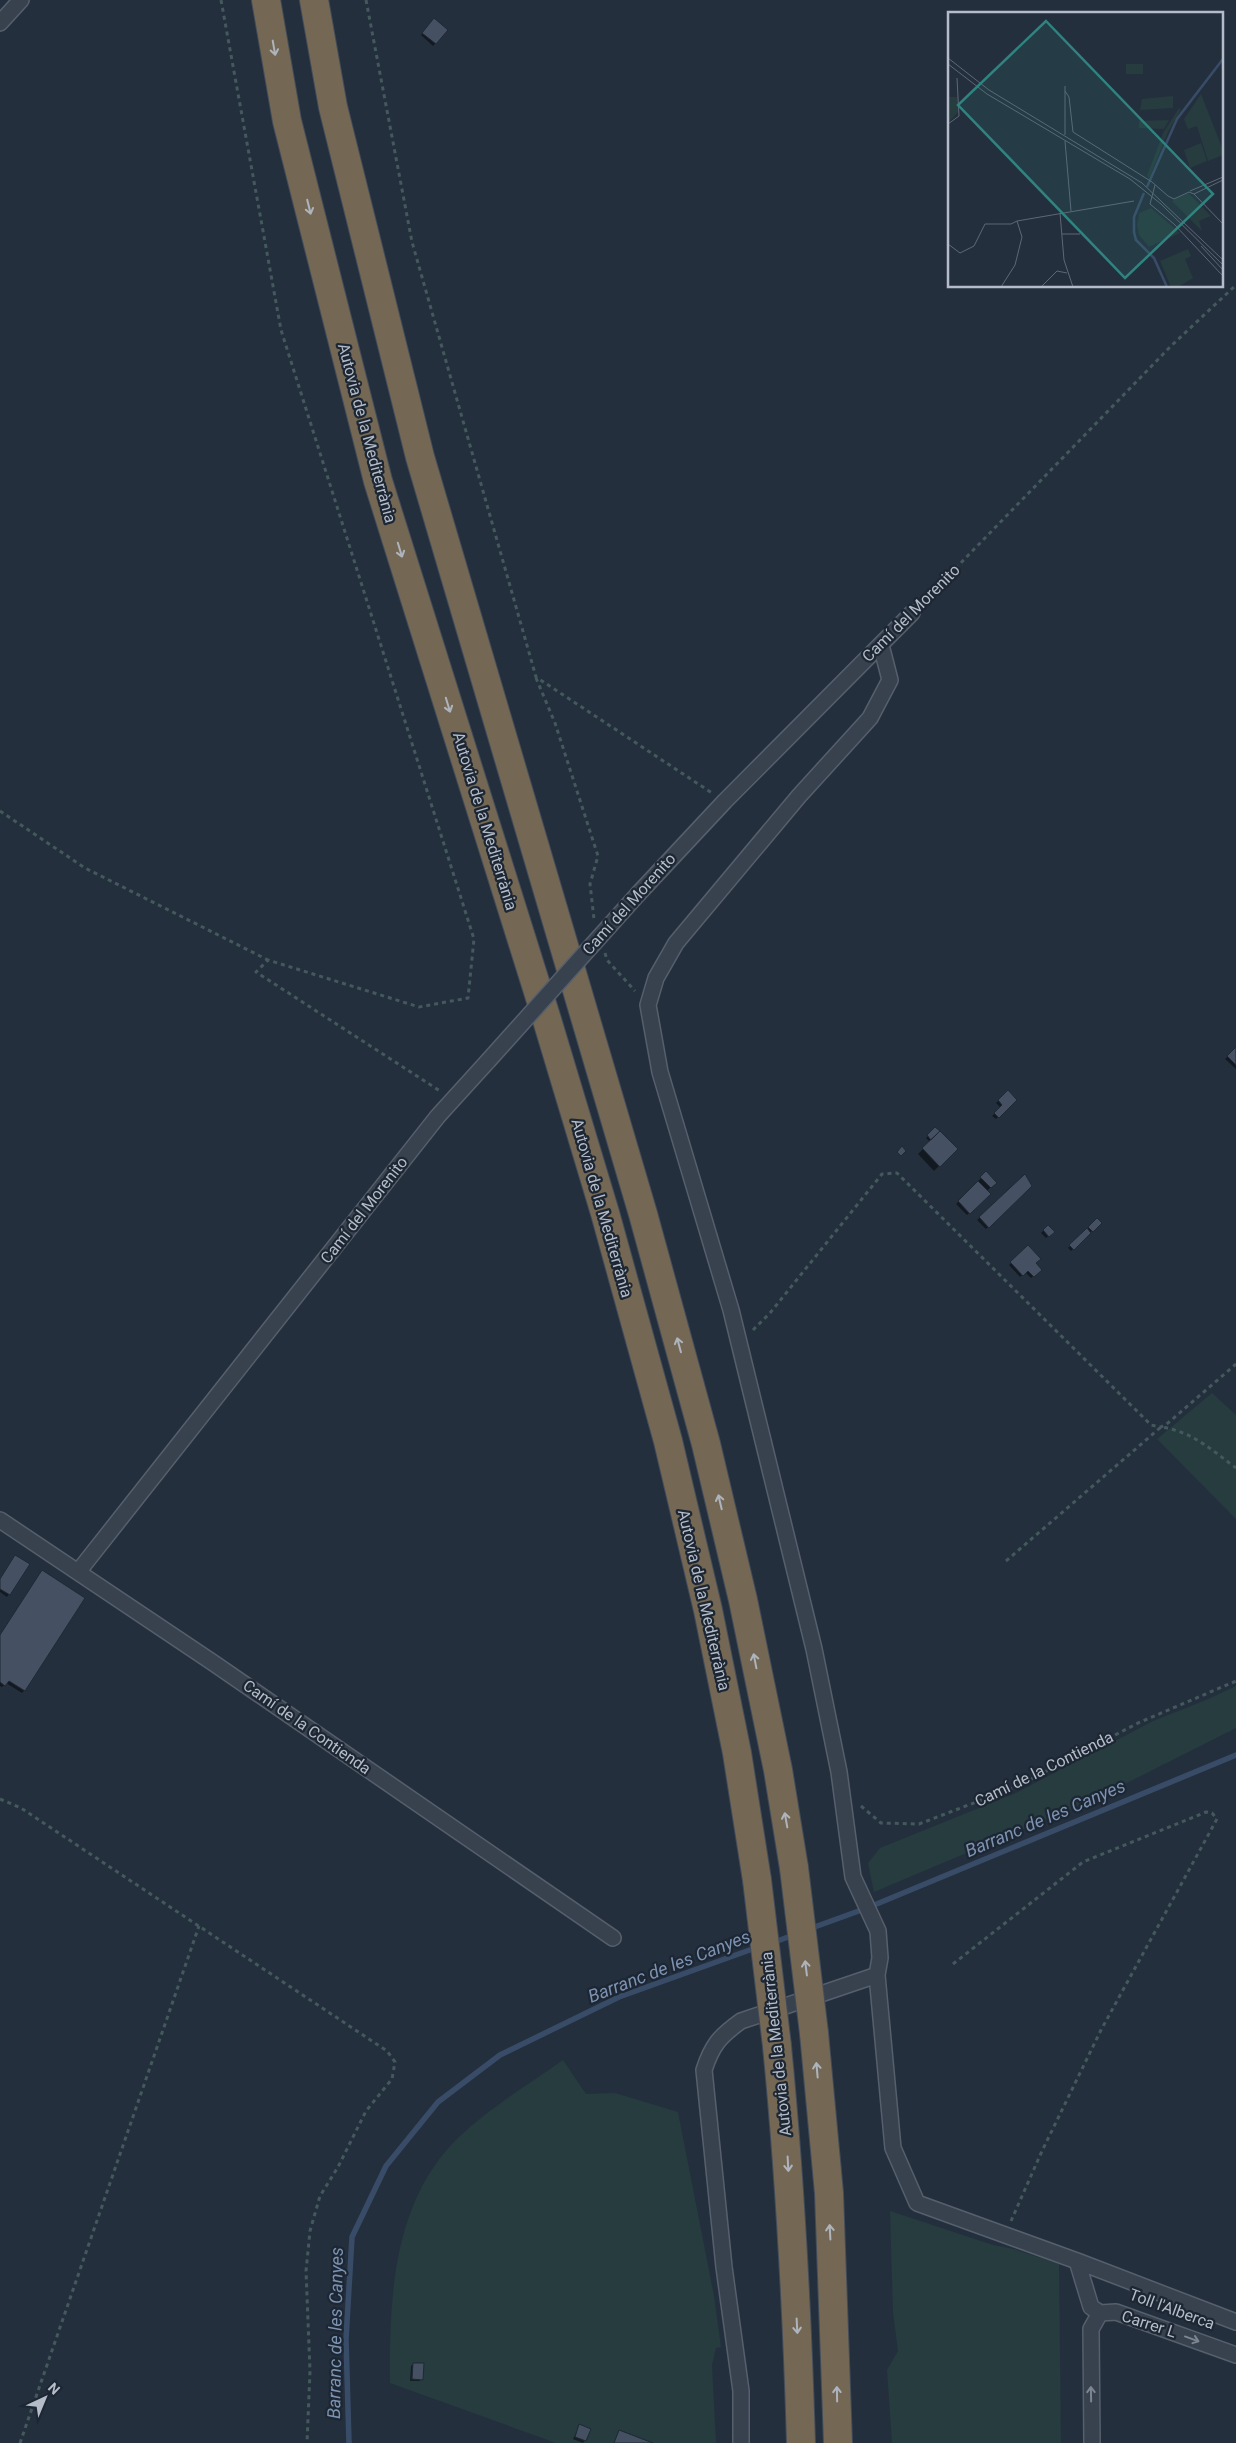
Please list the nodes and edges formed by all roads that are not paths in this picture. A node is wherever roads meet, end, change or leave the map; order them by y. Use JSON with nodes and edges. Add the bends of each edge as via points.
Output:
{"nodes":[{"id":1,"x":21,"y":0,"type":"edge"},
{"id":2,"x":266,"y":0,"type":"edge"},
{"id":3,"x":314,"y":0,"type":"edge"},
{"id":4,"x":0,"y":23,"type":"edge"},
{"id":5,"x":912,"y":613,"type":"road end"},
{"id":6,"x":881,"y":645,"type":"junction"},
{"id":7,"x":0,"y":1520,"type":"edge"},
{"id":8,"x":78,"y":1572,"type":"junction"},
{"id":9,"x":613,"y":1938,"type":"dead end"},
{"id":10,"x":876,"y":1975,"type":"junction"},
{"id":11,"x":1077,"y":2261,"type":"junction"},
{"id":12,"x":1100,"y":2313,"type":"junction"},
{"id":13,"x":1236,"y":2322,"type":"edge"},
{"id":14,"x":1236,"y":2355,"type":"edge"},
{"id":15,"x":741,"y":2443,"type":"edge"},
{"id":16,"x":801,"y":2443,"type":"edge"},
{"id":17,"x":838,"y":2443,"type":"edge"},
{"id":18,"x":1092,"y":2443,"type":"edge"}],
"edges":[{"from":1,"to":4,"type":"street"},
{"from":2,"to":16,"type":"highway","name":"Autovia de la Mediterrània","one_way":true,"bridge":true,"via":[[287,121],[378,481],[605,1213],[668,1441],[708,1610],[737,1753],[757,1880],[777,2046],[788,2163]]},
{"from":17,"to":3,"type":"highway","one_way":true,"bridge":true,"via":[[828,2193],[814,2033],[794,1868],[778,1770],[743,1600],[706,1444],[643,1214],[420,457],[333,107]]},
{"from":5,"to":6,"type":"street","name":"Camí del Morenito"},
{"from":6,"to":8,"type":"street","name":"Camí del Morenito","bridge":true,"via":[[725,801],[453,1100]]},
{"from":6,"to":10,"type":"street","via":[[890,680],[870,718],[799,796],[676,943],[656,978],[648,1005],[660,1072],[738,1341],[814,1649],[840,1772],[853,1877],[878,1931],[880,1958]]},
{"from":7,"to":8,"type":"street","name":"Camí de la Contienda"},
{"from":8,"to":9,"type":"street","name":"Camí de la Contienda"},
{"from":10,"to":11,"type":"street","via":[[893,2148],[917,2203]]},
{"from":10,"to":15,"type":"street","via":[[741,2021],[723,2034],[710,2050],[704,2070],[723,2257],[741,2391]]},
{"from":11,"to":12,"type":"street","via":[[1091,2307]]},
{"from":11,"to":13,"type":"street"},
{"from":12,"to":14,"type":"street","name":"Carrer L","one_way":true,"via":[[1116,2312]]},
{"from":18,"to":12,"type":"street","name":"Carrer L","one_way":true,"via":[[1091,2329]]}]}
